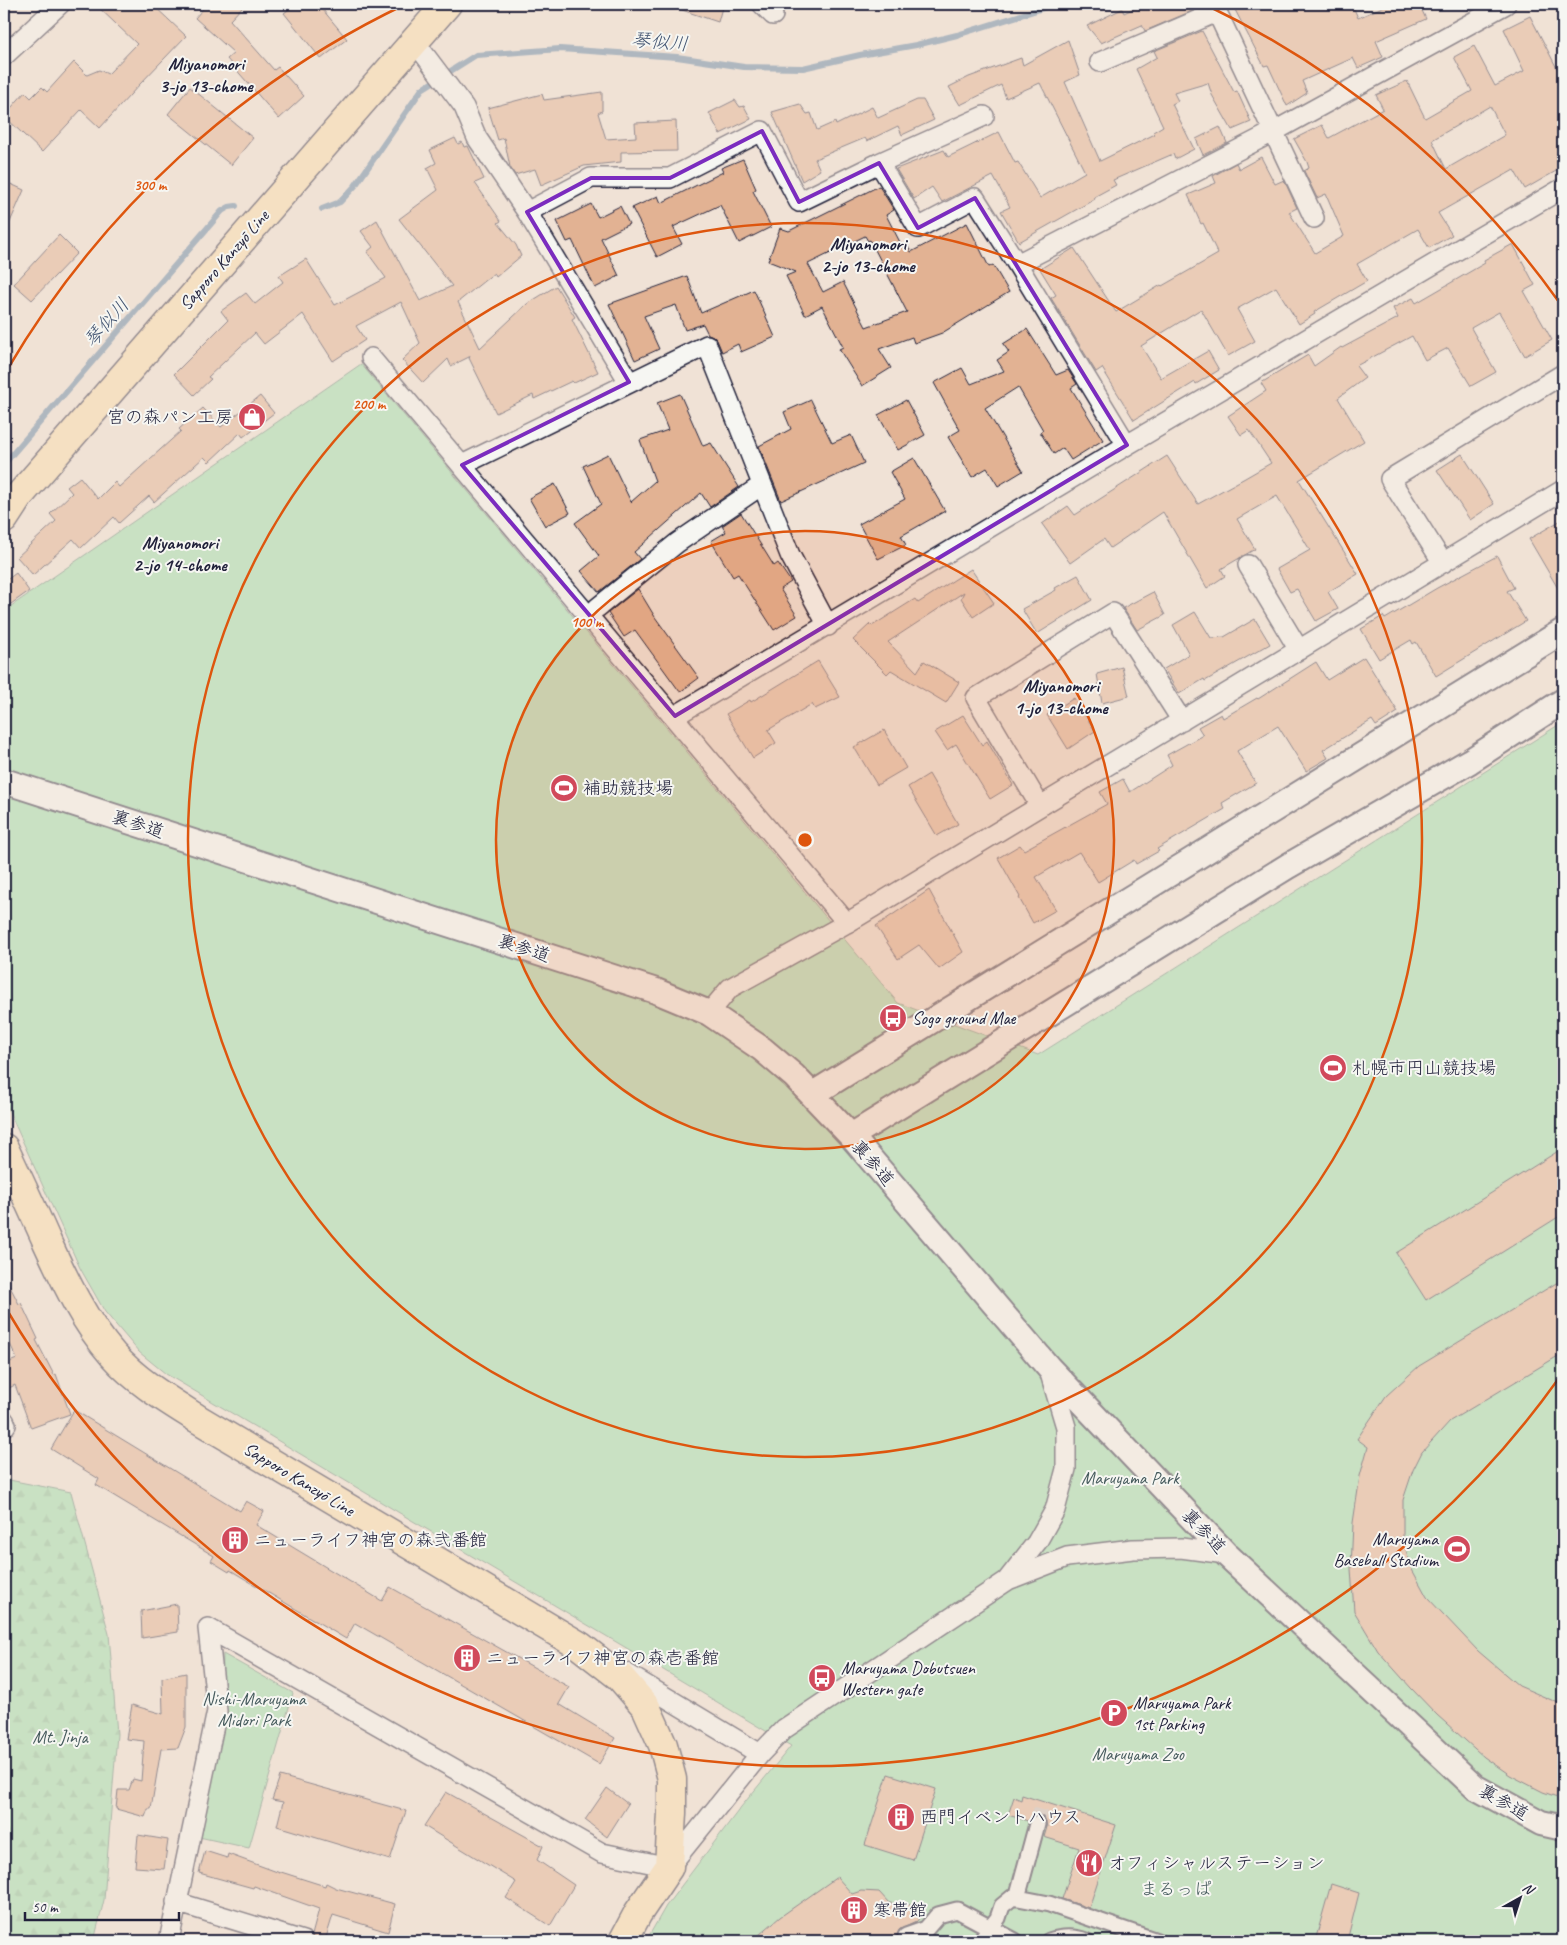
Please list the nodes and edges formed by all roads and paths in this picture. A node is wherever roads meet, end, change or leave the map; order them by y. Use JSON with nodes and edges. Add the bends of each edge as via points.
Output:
{"nodes":[{"id":1,"x":60,"y":4,"type":"edge"},
{"id":2,"x":447,"y":4,"type":"edge"},
{"id":3,"x":1506,"y":4,"type":"edge"},
{"id":4,"x":420,"y":50,"type":"junction"},
{"id":5,"x":4,"y":56,"type":"edge"},
{"id":6,"x":1100,"y":62,"type":"dead end"},
{"id":7,"x":984,"y":116,"type":"dead end"},
{"id":8,"x":1273,"y":132,"type":"junction"},
{"id":9,"x":879,"y":163,"type":"junction"},
{"id":10,"x":1563,"y":188,"type":"edge"},
{"id":11,"x":527,"y":212,"type":"junction"},
{"id":12,"x":1314,"y":218,"type":"dead end"},
{"id":13,"x":1018,"y":264,"type":"junction"},
{"id":14,"x":371,"y":358,"type":"dead end"},
{"id":15,"x":1563,"y":374,"type":"edge"},
{"id":16,"x":629,"y":382,"type":"junction"},
{"id":17,"x":1127,"y":446,"type":"junction"},
{"id":18,"x":462,"y":464,"type":"junction"},
{"id":19,"x":762,"y":485,"type":"junction"},
{"id":20,"x":1563,"y":490,"type":"edge"},
{"id":21,"x":4,"y":519,"type":"edge"},
{"id":22,"x":1443,"y":563,"type":"junction"},
{"id":23,"x":1248,"y":565,"type":"dead end"},
{"id":24,"x":597,"y":608,"type":"dead end"},
{"id":25,"x":828,"y":626,"type":"junction"},
{"id":26,"x":1563,"y":631,"type":"edge"},
{"id":27,"x":1299,"y":650,"type":"junction"},
{"id":28,"x":1563,"y":701,"type":"edge"},
{"id":29,"x":675,"y":716,"type":"junction"},
{"id":30,"x":1182,"y":721,"type":"junction"},
{"id":31,"x":4,"y":782,"type":"edge"},
{"id":32,"x":1040,"y":806,"type":"junction"},
{"id":33,"x":847,"y":923,"type":"junction"},
{"id":34,"x":709,"y":1013,"type":"junction"},
{"id":35,"x":813,"y":1094,"type":"junction"},
{"id":36,"x":851,"y":1136,"type":"junction"},
{"id":37,"x":4,"y":1148,"type":"edge"},
{"id":38,"x":1049,"y":1368,"type":"junction"},
{"id":39,"x":1226,"y":1554,"type":"junction"},
{"id":40,"x":1008,"y":1580,"type":"junction"},
{"id":41,"x":580,"y":1646,"type":"junction"},
{"id":42,"x":760,"y":1754,"type":"junction"},
{"id":43,"x":1037,"y":1824,"type":"tunnel mouth"},
{"id":44,"x":1563,"y":1828,"type":"edge"},
{"id":45,"x":669,"y":1868,"type":"junction"},
{"id":46,"x":1017,"y":1898,"type":"junction"},
{"id":47,"x":176,"y":1902,"type":"junction"},
{"id":48,"x":990,"y":1929,"type":"junction"},
{"id":49,"x":906,"y":1936,"type":"dead end"},
{"id":50,"x":169,"y":1941,"type":"edge"},
{"id":51,"x":303,"y":1941,"type":"edge"},
{"id":52,"x":623,"y":1941,"type":"edge"},
{"id":53,"x":980,"y":1941,"type":"edge"},
{"id":54,"x":1015,"y":1941,"type":"edge"},
{"id":55,"x":1049,"y":1941,"type":"edge"},
{"id":56,"x":1086,"y":1941,"type":"edge"},
{"id":57,"x":1157,"y":1941,"type":"edge"}],
"edges":[{"from":1,"to":5,"type":"street"},
{"from":2,"to":4,"type":"main road","name":"Sapporo Kanzyō Line"},
{"from":3,"to":8,"type":"street"},
{"from":4,"to":11,"type":"street","via":[[464,108],[477,138]]},
{"from":4,"to":21,"type":"main road","name":"Sapporo Kanzyō Line","via":[[26,489]]},
{"from":6,"to":8,"type":"street","via":[[1217,12]]},
{"from":7,"to":9,"type":"street"},
{"from":8,"to":12,"type":"street"},
{"from":8,"to":13,"type":"street"},
{"from":9,"to":11,"type":"street","via":[[799,202],[762,131],[670,178],[591,178]]},
{"from":9,"to":13,"type":"street","via":[[918,228],[975,198]]},
{"from":10,"to":17,"type":"street"},
{"from":11,"to":16,"type":"street"},
{"from":13,"to":17,"type":"street"},
{"from":14,"to":18,"type":"street"},
{"from":15,"to":22,"type":"street","via":[[1390,479]]},
{"from":16,"to":18,"type":"street"},
{"from":16,"to":19,"type":"street","via":[[707,345]]},
{"from":17,"to":25,"type":"street"},
{"from":18,"to":29,"type":"street"},
{"from":19,"to":24,"type":"street","via":[[677,542]]},
{"from":19,"to":25,"type":"street","via":[[790,555]]},
{"from":20,"to":22,"type":"street"},
{"from":22,"to":27,"type":"street"},
{"from":23,"to":27,"type":"street"},
{"from":25,"to":29,"type":"street"},
{"from":26,"to":35,"type":"street"},
{"from":27,"to":30,"type":"street"},
{"from":28,"to":36,"type":"street","via":[[1470,761],[1288,866]]},
{"from":29,"to":33,"type":"street"},
{"from":30,"to":32,"type":"street"},
{"from":30,"to":32,"type":"street","via":[[1113,613],[976,698]]},
{"from":31,"to":34,"type":"street","name":"裏参道","via":[[647,988]]},
{"from":32,"to":33,"type":"street"},
{"from":33,"to":34,"type":"street","via":[[730,988]]},
{"from":34,"to":35,"type":"street","name":"裏参道","via":[[762,1049]]},
{"from":35,"to":36,"type":"street","name":"裏参道"},
{"from":36,"to":38,"type":"street","name":"裏参道"},
{"from":37,"to":41,"type":"main road","name":"Sapporo Kanzyō Line","via":[[71,1294],[100,1338],[131,1372],[155,1392],[198,1419]]},
{"from":38,"to":39,"type":"street","name":"裏参道"},
{"from":38,"to":40,"type":"street","via":[[1066,1427],[1066,1469],[1055,1510],[1037,1542]]},
{"from":39,"to":40,"type":"street","via":[[1181,1548],[1133,1548],[1067,1557]]},
{"from":39,"to":44,"type":"street","name":"裏参道","via":[[1475,1786],[1541,1823]]},
{"from":40,"to":42,"type":"street","via":[[784,1729]]},
{"from":41,"to":42,"type":"street"},
{"from":41,"to":45,"type":"main road","name":"Sapporo Kanzyō Line","via":[[620,1677],[646,1707],[664,1745],[672,1779]]},
{"from":42,"to":45,"type":"street"},
{"from":43,"to":46,"type":"street"},
{"from":45,"to":47,"type":"street","via":[[602,1852],[208,1628],[217,1712]]},
{"from":45,"to":52,"type":"main road"},
{"from":46,"to":48,"type":"street","via":[[1013,1897],[1002,1906]]},
{"from":46,"to":57,"type":"street","via":[[1049,1904]]},
{"from":47,"to":50,"type":"street"},
{"from":47,"to":51,"type":"street"},
{"from":48,"to":49,"type":"street","via":[[957,1910],[938,1916],[926,1929]]},
{"from":48,"to":53,"type":"street"},
{"from":48,"to":54,"type":"street"},
{"from":55,"to":56,"type":"street","via":[[1062,1937]]}]}
